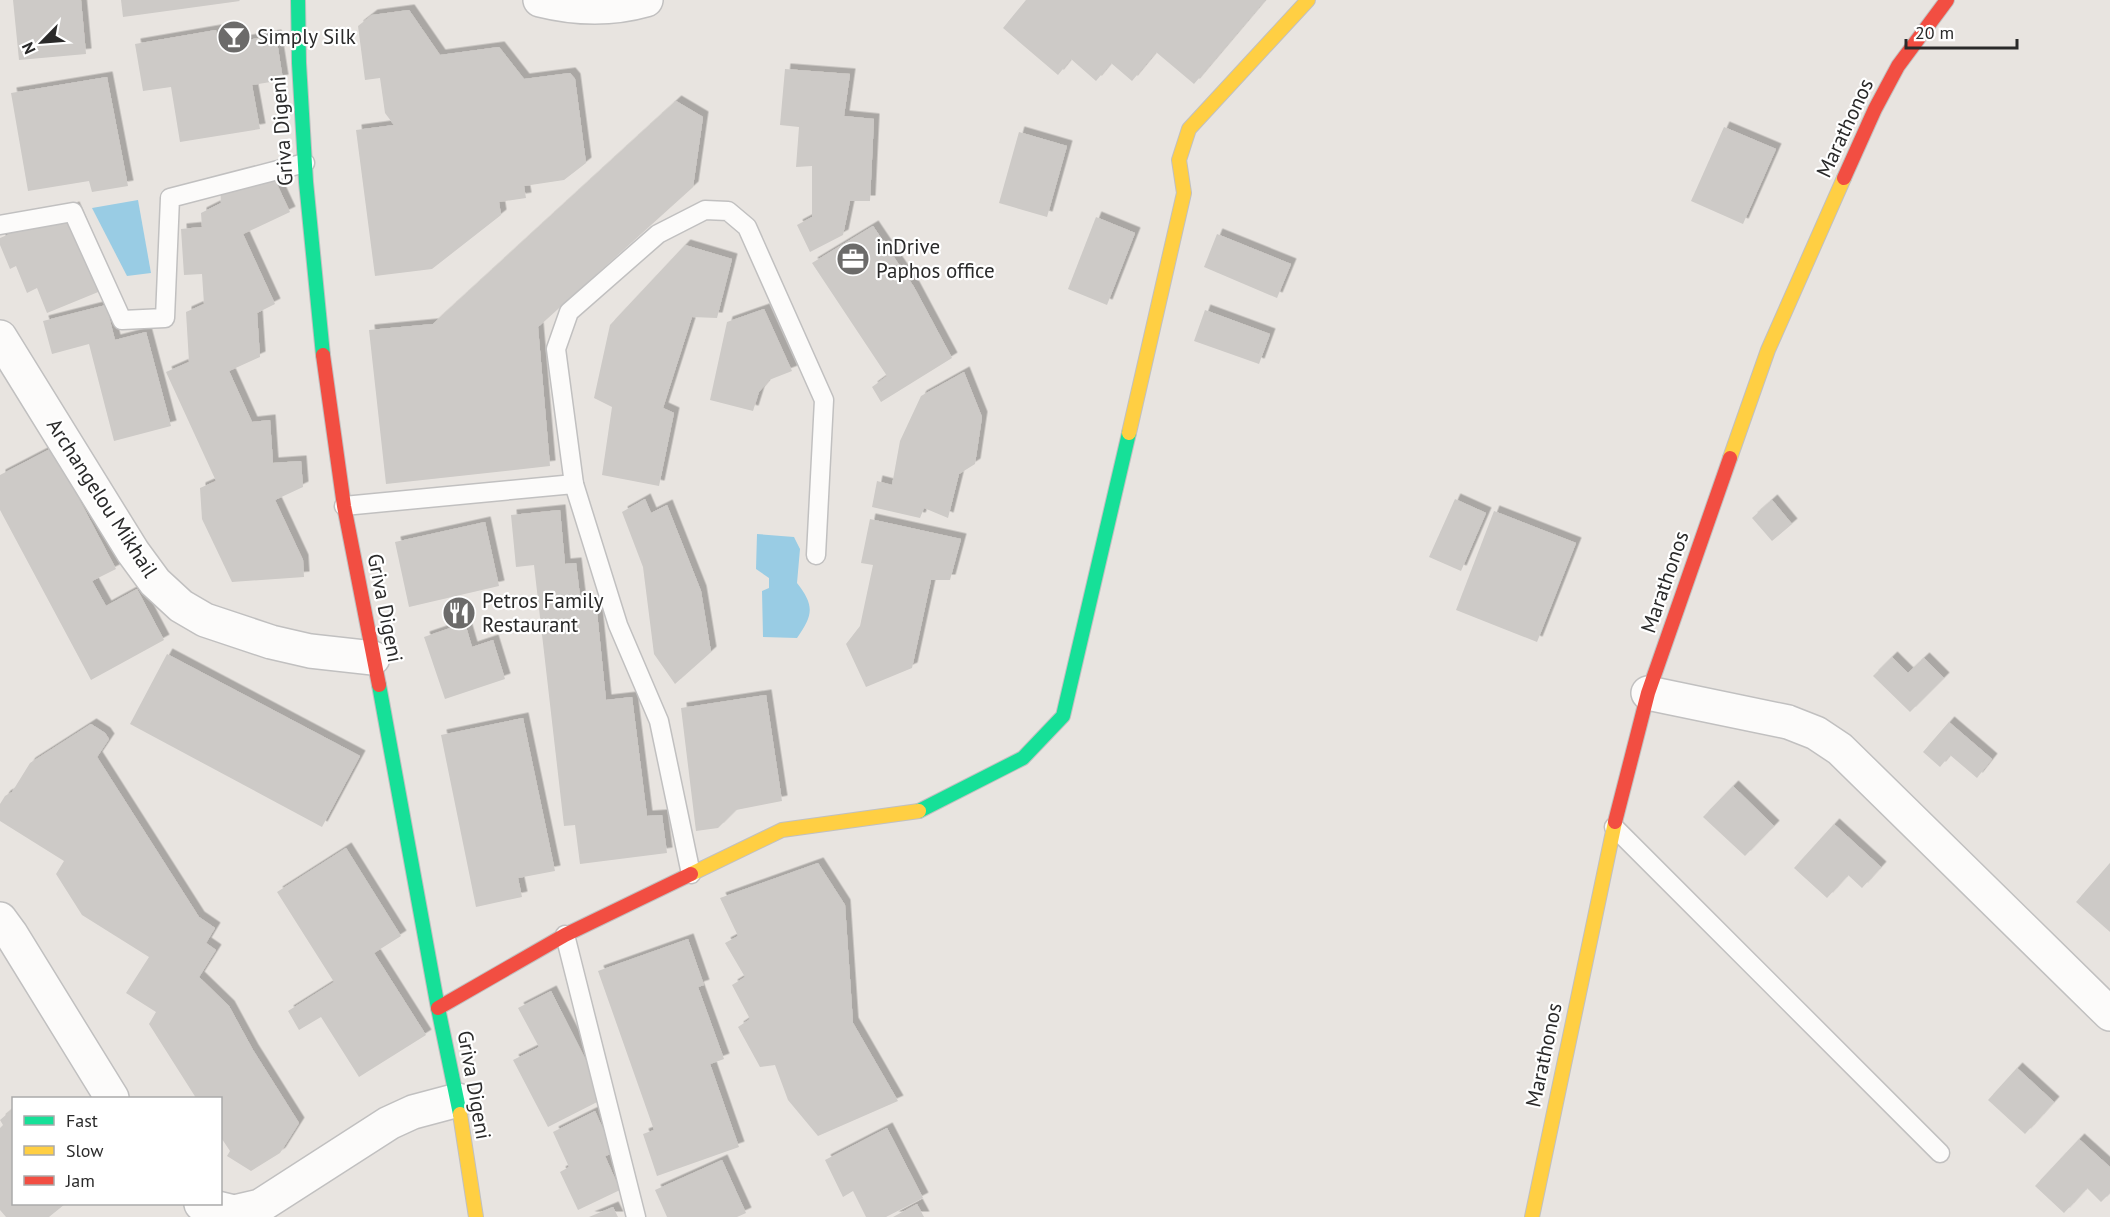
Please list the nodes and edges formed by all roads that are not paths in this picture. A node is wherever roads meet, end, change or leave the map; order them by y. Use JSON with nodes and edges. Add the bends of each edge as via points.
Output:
{"nodes":[{"id":1,"x":298,"y":0,"type":"edge"},
{"id":2,"x":540,"y":0,"type":"edge"},
{"id":3,"x":646,"y":0,"type":"edge"},
{"id":4,"x":1308,"y":0,"type":"edge"},
{"id":5,"x":1947,"y":0,"type":"edge"},
{"id":6,"x":305,"y":163,"type":"junction"},
{"id":7,"x":0,"y":225,"type":"edge"},
{"id":8,"x":0,"y":337,"type":"edge"},
{"id":9,"x":574,"y":484,"type":"junction"},
{"id":10,"x":344,"y":506,"type":"junction"},
{"id":11,"x":816,"y":555,"type":"dead end"},
{"id":12,"x":373,"y":658,"type":"junction"},
{"id":13,"x":1648,"y":693,"type":"junction"},
{"id":14,"x":1614,"y":827,"type":"junction"},
{"id":15,"x":691,"y":874,"type":"junction"},
{"id":16,"x":0,"y":919,"type":"edge"},
{"id":17,"x":565,"y":936,"type":"junction"},
{"id":18,"x":438,"y":1008,"type":"junction"},
{"id":19,"x":2110,"y":1014,"type":"edge"},
{"id":20,"x":111,"y":1097,"type":"edge"},
{"id":21,"x":458,"y":1100,"type":"junction"},
{"id":22,"x":1940,"y":1153,"type":"dead end"},
{"id":23,"x":204,"y":1205,"type":"edge"},
{"id":24,"x":476,"y":1217,"type":"edge"},
{"id":25,"x":636,"y":1217,"type":"edge"},
{"id":26,"x":1532,"y":1217,"type":"edge"}],
"edges":[{"from":1,"to":6,"type":"street","name":"Griva Digeni"},
{"from":2,"to":3,"type":"street","via":[[601,9]]},
{"from":4,"to":15,"type":"street","via":[[1189,129],[1179,160],[1184,193],[1063,716],[1023,758],[922,811],[782,830]]},
{"from":5,"to":13,"type":"street","name":"Marathonos","via":[[1898,66],[1875,110],[1768,350]]},
{"from":6,"to":7,"type":"lane","via":[[171,198],[165,318],[122,320],[73,212]]},
{"from":6,"to":10,"type":"street","name":"Griva Digeni","via":[[322,350]]},
{"from":8,"to":12,"type":"street","name":"Archangelou Mikhail","via":[[133,552],[155,582],[181,606],[206,620],[271,642]]},
{"from":9,"to":10,"type":"lane"},
{"from":9,"to":11,"type":"lane","via":[[556,349],[569,312],[658,234],[705,210],[728,211],[747,227],[824,400]]},
{"from":9,"to":15,"type":"lane","via":[[618,625],[659,721]]},
{"from":10,"to":12,"type":"street","name":"Griva Digeni"},
{"from":12,"to":18,"type":"street","name":"Griva Digeni"},
{"from":13,"to":14,"type":"street","name":"Marathonos"},
{"from":13,"to":19,"type":"street","via":[[1788,722],[1816,733],[1840,749]]},
{"from":14,"to":22,"type":"lane"},
{"from":14,"to":26,"type":"street","name":"Marathonos"},
{"from":15,"to":17,"type":"street"},
{"from":16,"to":20,"type":"street"},
{"from":17,"to":18,"type":"street"},
{"from":17,"to":25,"type":"lane"},
{"from":18,"to":21,"type":"street","name":"Griva Digeni"},
{"from":21,"to":23,"type":"street","via":[[389,1123],[260,1206],[234,1212]]},
{"from":21,"to":24,"type":"street","name":"Griva Digeni"}]}
